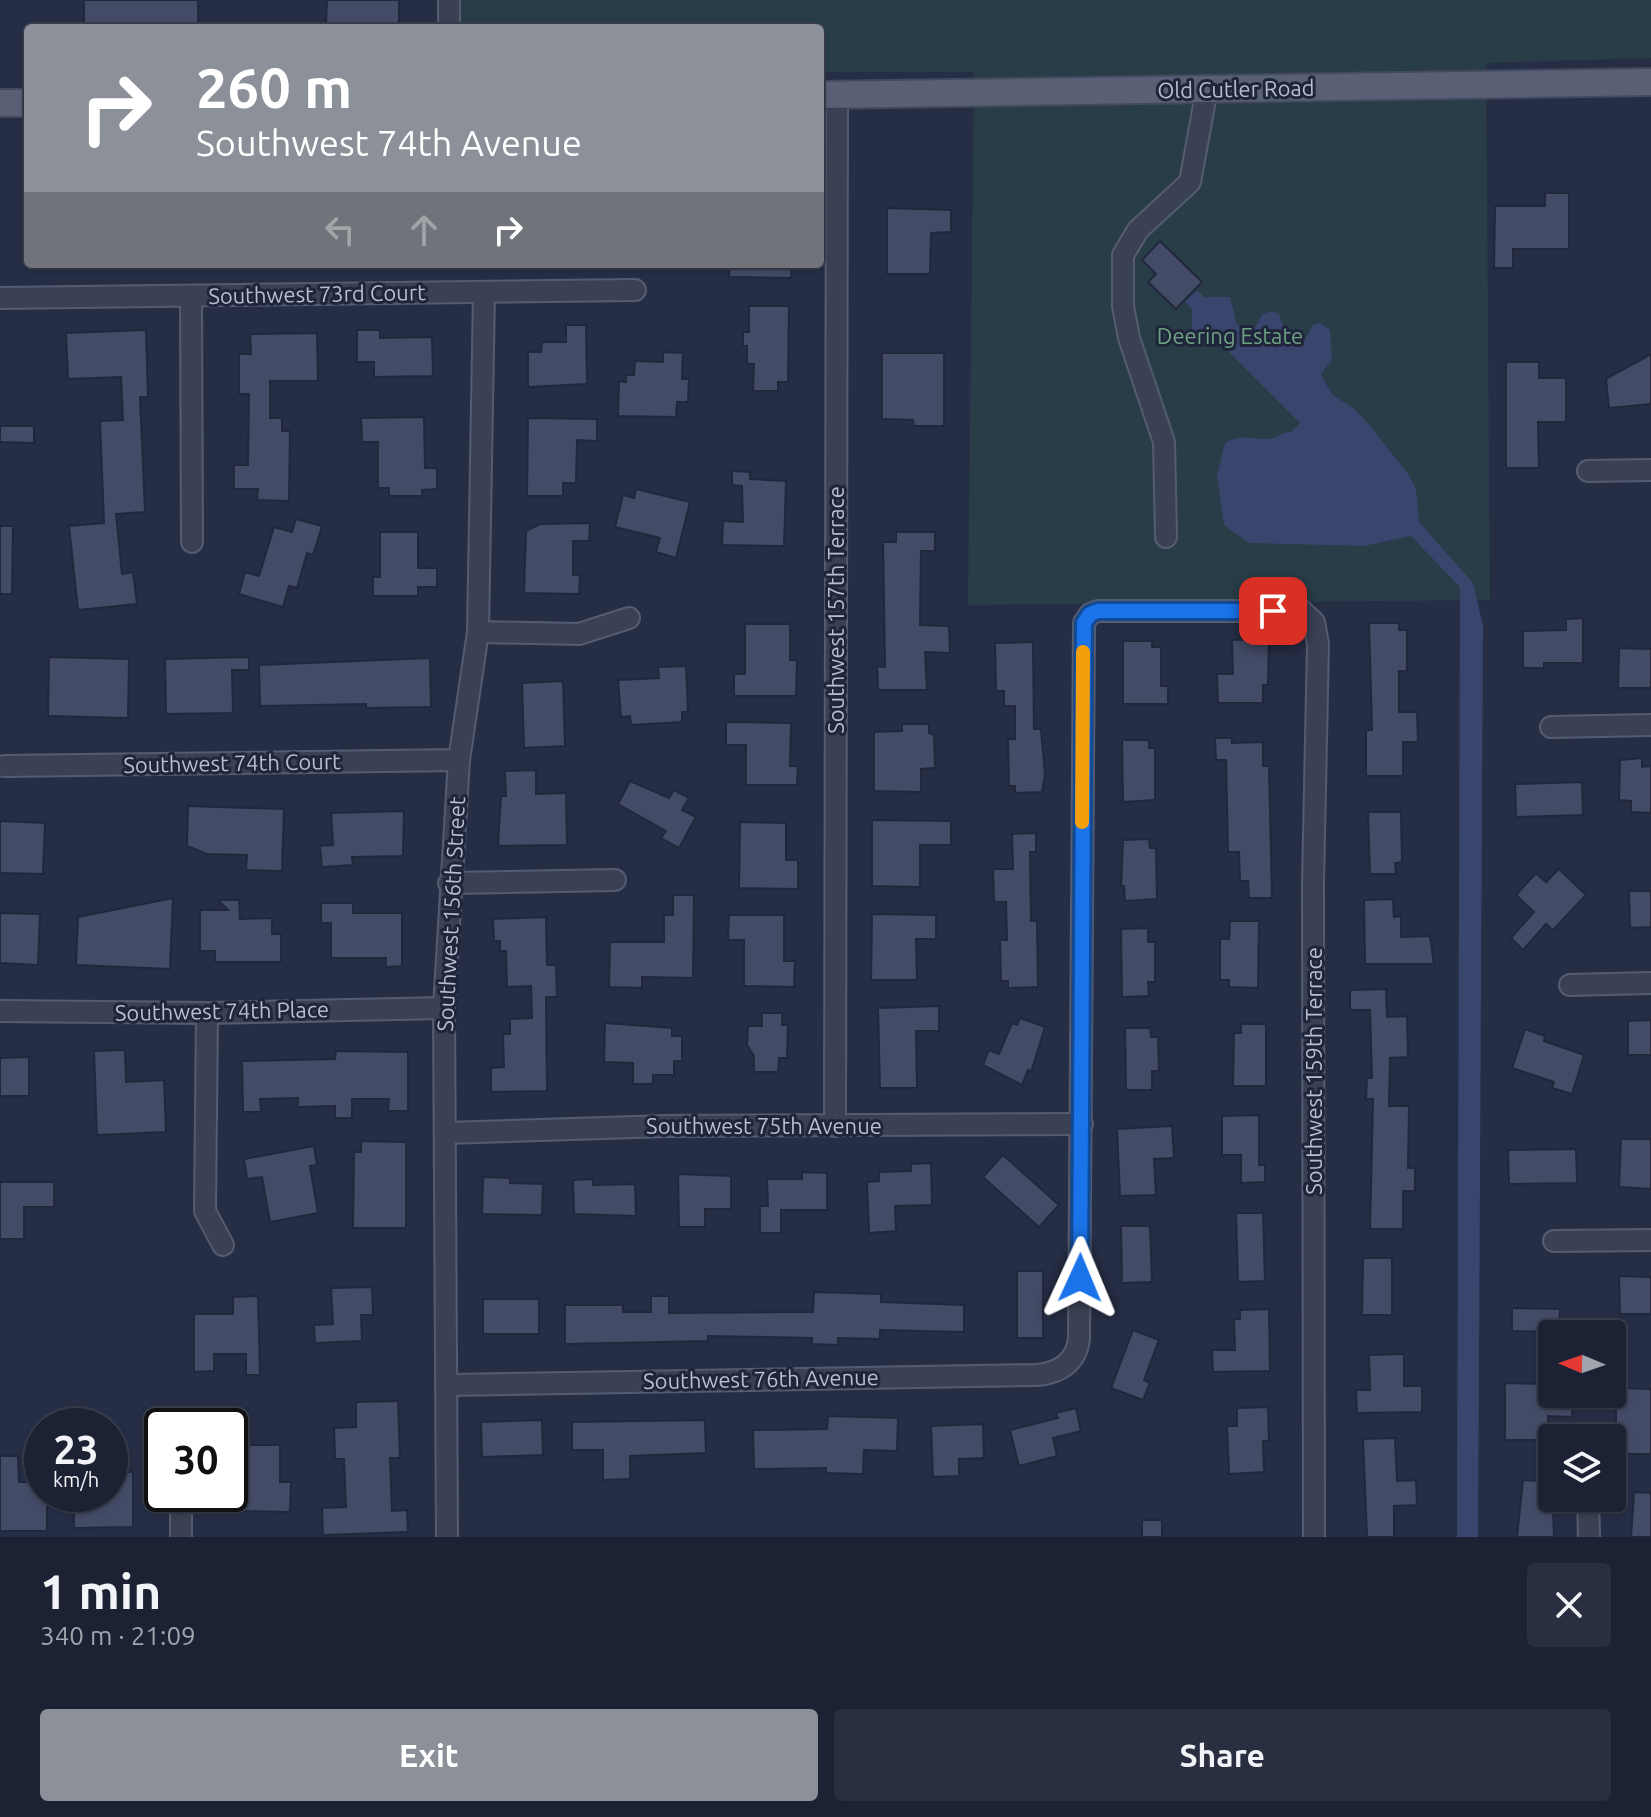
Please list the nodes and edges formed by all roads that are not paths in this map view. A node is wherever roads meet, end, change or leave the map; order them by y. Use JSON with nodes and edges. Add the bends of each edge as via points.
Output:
{"nodes":[{"id":1,"x":449,"y":0,"type":"edge"},
{"id":2,"x":449,"y":24,"type":"edge"},
{"id":3,"x":1651,"y":82,"type":"edge"},
{"id":4,"x":1207,"y":89,"type":"junction"},
{"id":5,"x":828,"y":94,"type":"edge"},
{"id":6,"x":0,"y":103,"type":"edge"},
{"id":7,"x":24,"y":103,"type":"edge"},
{"id":8,"x":635,"y":290,"type":"dead end"},
{"id":9,"x":484,"y":292,"type":"junction"},
{"id":10,"x":191,"y":296,"type":"junction"},
{"id":11,"x":0,"y":298,"type":"edge"},
{"id":12,"x":1651,"y":470,"type":"edge"},
{"id":13,"x":1588,"y":471,"type":"dead end"},
{"id":14,"x":1166,"y":537,"type":"dead end"},
{"id":15,"x":192,"y":542,"type":"dead end"},
{"id":16,"x":629,"y":618,"type":"dead end"},
{"id":17,"x":478,"y":632,"type":"junction"},
{"id":18,"x":1651,"y":725,"type":"edge"},
{"id":19,"x":1551,"y":727,"type":"dead end"},
{"id":20,"x":459,"y":760,"type":"junction"},
{"id":21,"x":4,"y":766,"type":"dead end"},
{"id":22,"x":615,"y":880,"type":"dead end"},
{"id":23,"x":449,"y":883,"type":"junction"},
{"id":24,"x":1651,"y":983,"type":"edge"},
{"id":25,"x":1570,"y":985,"type":"dead end"},
{"id":26,"x":444,"y":1008,"type":"junction"},
{"id":27,"x":0,"y":1011,"type":"edge"},
{"id":28,"x":207,"y":1013,"type":"junction"},
{"id":29,"x":1082,"y":1124,"type":"junction"},
{"id":30,"x":835,"y":1126,"type":"junction"},
{"id":31,"x":446,"y":1133,"type":"junction"},
{"id":32,"x":1651,"y":1240,"type":"edge"},
{"id":33,"x":1554,"y":1241,"type":"dead end"},
{"id":34,"x":223,"y":1245,"type":"dead end"},
{"id":35,"x":447,"y":1385,"type":"junction"},
{"id":36,"x":181,"y":1512,"type":"edge"},
{"id":37,"x":1588,"y":1512,"type":"edge"},
{"id":38,"x":181,"y":1537,"type":"edge"},
{"id":39,"x":447,"y":1537,"type":"edge"},
{"id":40,"x":1314,"y":1537,"type":"edge"},
{"id":41,"x":1589,"y":1537,"type":"edge"}],
"edges":[{"from":1,"to":2,"type":"street"},
{"from":3,"to":4,"type":"main road","name":"Old Cutler Road"},
{"from":4,"to":5,"type":"main road","name":"Old Cutler Road"},
{"from":4,"to":14,"type":"street","via":[[1190,182],[1138,230],[1123,255],[1129,338],[1164,442]]},
{"from":5,"to":30,"type":"street","name":"Southwest 157th Terrace"},
{"from":6,"to":7,"type":"main road"},
{"from":8,"to":9,"type":"street","name":"Southwest 73rd Court"},
{"from":9,"to":10,"type":"street","name":"Southwest 73rd Court"},
{"from":9,"to":17,"type":"street","name":"Southwest 156th Street"},
{"from":10,"to":11,"type":"street","name":"Southwest 73rd Court"},
{"from":10,"to":15,"type":"street"},
{"from":12,"to":13,"type":"street"},
{"from":16,"to":17,"type":"street","via":[[579,634]]},
{"from":17,"to":20,"type":"street","name":"Southwest 156th Street"},
{"from":18,"to":19,"type":"street"},
{"from":20,"to":21,"type":"street","name":"Southwest 74th Court"},
{"from":20,"to":23,"type":"street","name":"Southwest 156th Street"},
{"from":22,"to":23,"type":"street"},
{"from":23,"to":26,"type":"street","name":"Southwest 156th Street"},
{"from":24,"to":25,"type":"street"},
{"from":26,"to":28,"type":"street","name":"Southwest 74th Place"},
{"from":26,"to":31,"type":"street","name":"Southwest 156th Street"},
{"from":27,"to":28,"type":"street","name":"Southwest 74th Place"},
{"from":28,"to":34,"type":"street","via":[[205,1211]]},
{"from":29,"to":30,"type":"street","name":"Southwest 75th Avenue"},
{"from":29,"to":35,"type":"street","name":"Southwest 76th Avenue","via":[[1079,1339],[1071,1361],[1054,1372]]},
{"from":29,"to":40,"type":"street","name":"Southwest 159th Terrace","via":[[1085,619],[1098,611],[1302,611],[1314,622],[1318,644]]},
{"from":30,"to":31,"type":"street","name":"Southwest 75th Avenue"},
{"from":31,"to":35,"type":"street","name":"Southwest 156th Street"},
{"from":32,"to":33,"type":"street"},
{"from":35,"to":39,"type":"street","name":"Southwest 156th Street"},
{"from":36,"to":38,"type":"street"},
{"from":37,"to":41,"type":"street"}]}
